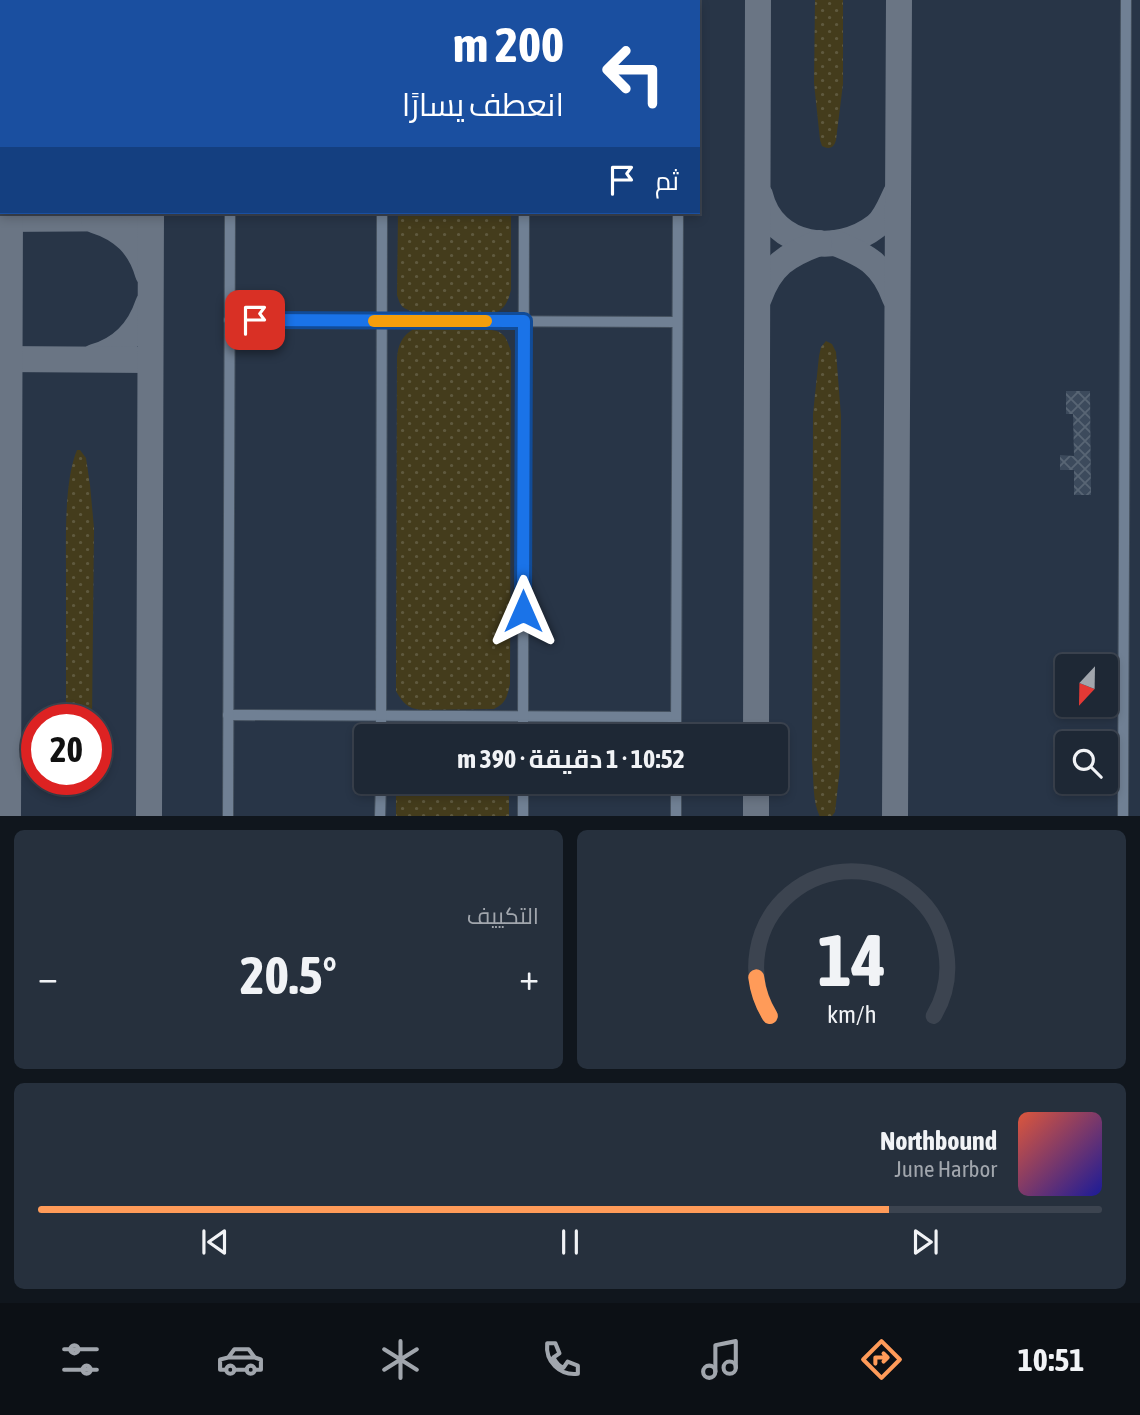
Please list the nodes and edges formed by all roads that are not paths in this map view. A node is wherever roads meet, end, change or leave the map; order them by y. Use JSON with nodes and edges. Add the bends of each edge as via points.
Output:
{"nodes":[{"id":1,"x":1126,"y":0,"type":"edge"},
{"id":2,"x":230,"y":214,"type":"edge"},
{"id":3,"x":382,"y":214,"type":"edge"},
{"id":4,"x":524,"y":214,"type":"edge"},
{"id":5,"x":678,"y":214,"type":"edge"},
{"id":6,"x":229,"y":320,"type":"junction"},
{"id":7,"x":382,"y":321,"type":"junction"},
{"id":8,"x":524,"y":321,"type":"junction"},
{"id":9,"x":677,"y":322,"type":"junction"},
{"id":10,"x":228,"y":715,"type":"junction"},
{"id":11,"x":381,"y":716,"type":"junction"},
{"id":12,"x":523,"y":716,"type":"junction"},
{"id":13,"x":676,"y":717,"type":"junction"},
{"id":14,"x":381,"y":724,"type":"edge"},
{"id":15,"x":523,"y":724,"type":"edge"},
{"id":16,"x":676,"y":724,"type":"edge"},
{"id":17,"x":380,"y":794,"type":"edge"},
{"id":18,"x":523,"y":794,"type":"edge"},
{"id":19,"x":676,"y":794,"type":"edge"},
{"id":20,"x":228,"y":816,"type":"edge"},
{"id":21,"x":380,"y":816,"type":"edge"},
{"id":22,"x":523,"y":816,"type":"edge"},
{"id":23,"x":676,"y":816,"type":"edge"},
{"id":24,"x":1123,"y":816,"type":"edge"}],
"edges":[{"from":1,"to":24,"type":"lane"},
{"from":2,"to":6,"type":"lane"},
{"from":3,"to":7,"type":"lane"},
{"from":4,"to":8,"type":"lane"},
{"from":5,"to":9,"type":"lane"},
{"from":6,"to":7,"type":"lane"},
{"from":6,"to":10,"type":"lane"},
{"from":7,"to":8,"type":"lane"},
{"from":7,"to":11,"type":"lane"},
{"from":8,"to":9,"type":"lane"},
{"from":8,"to":12,"type":"lane"},
{"from":9,"to":13,"type":"lane"},
{"from":10,"to":11,"type":"lane"},
{"from":10,"to":20,"type":"lane"},
{"from":11,"to":12,"type":"lane"},
{"from":11,"to":14,"type":"lane"},
{"from":12,"to":13,"type":"lane"},
{"from":12,"to":15,"type":"lane"},
{"from":13,"to":16,"type":"lane"},
{"from":17,"to":21,"type":"lane"},
{"from":18,"to":22,"type":"lane"},
{"from":19,"to":23,"type":"lane"}]}
